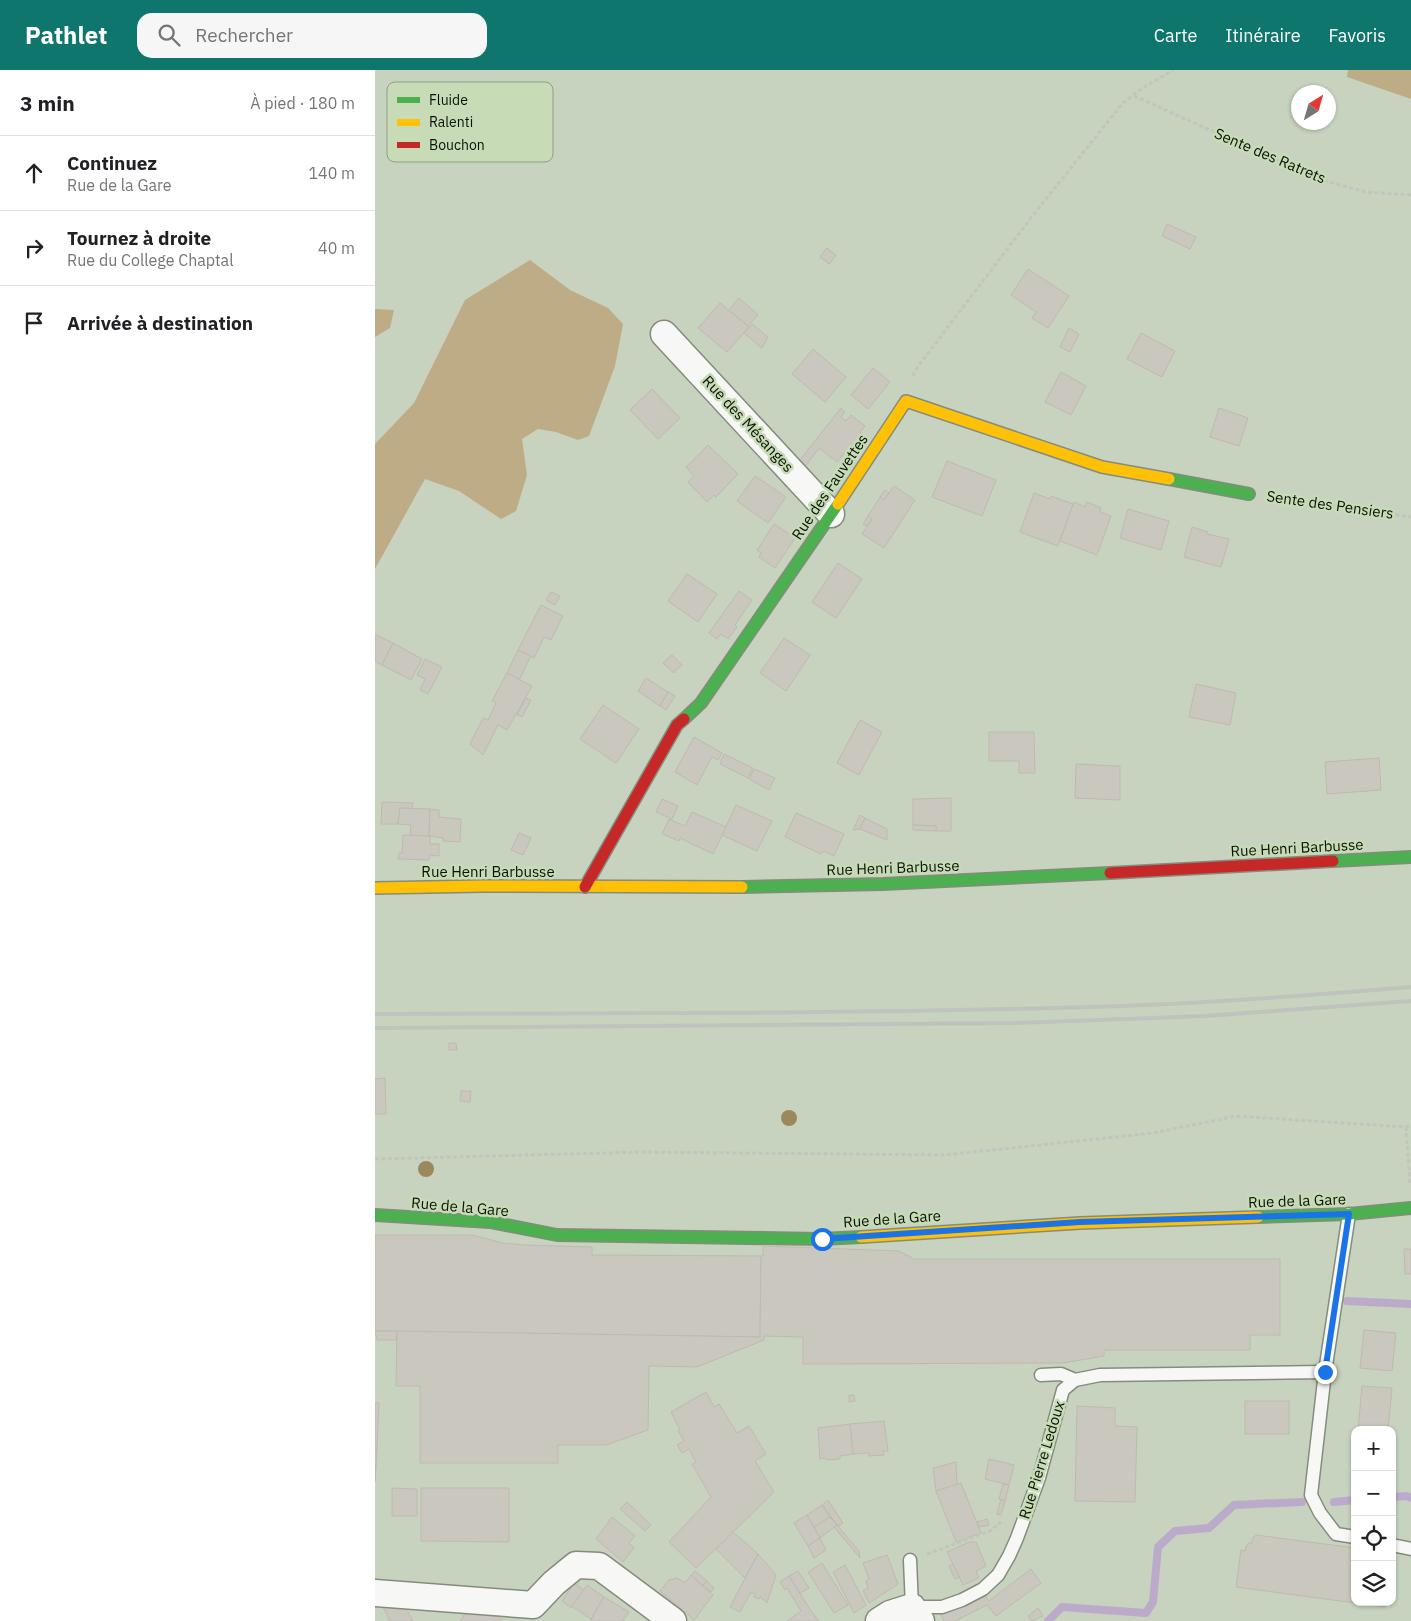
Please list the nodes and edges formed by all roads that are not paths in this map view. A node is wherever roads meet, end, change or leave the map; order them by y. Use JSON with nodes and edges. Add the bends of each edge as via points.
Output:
{"nodes":[{"id":1,"x":664,"y":334,"type":"dead end"},
{"id":2,"x":1249,"y":494,"type":"road end"},
{"id":3,"x":831,"y":514,"type":"junction"},
{"id":4,"x":1411,"y":858,"type":"edge"},
{"id":5,"x":585,"y":887,"type":"junction"},
{"id":6,"x":375,"y":888,"type":"edge"},
{"id":7,"x":1411,"y":1208,"type":"edge"},
{"id":8,"x":1349,"y":1214,"type":"junction"},
{"id":9,"x":375,"y":1215,"type":"edge"},
{"id":10,"x":1325,"y":1372,"type":"junction"},
{"id":11,"x":1041,"y":1375,"type":"dead end"},
{"id":12,"x":1075,"y":1380,"type":"junction"},
{"id":13,"x":1351,"y":1536,"type":"edge"},
{"id":14,"x":1396,"y":1546,"type":"edge"},
{"id":15,"x":1411,"y":1549,"type":"edge"},
{"id":16,"x":910,"y":1560,"type":"road end"},
{"id":17,"x":375,"y":1593,"type":"edge"},
{"id":18,"x":526,"y":1613,"type":"edge"},
{"id":19,"x":917,"y":1614,"type":"edge"},
{"id":20,"x":673,"y":1621,"type":"edge"},
{"id":21,"x":879,"y":1621,"type":"edge"}],
"edges":[{"from":1,"to":3,"type":"street","name":"Rue des Mésanges"},
{"from":2,"to":3,"type":"street","name":"Rue des Fauvettes","via":[[1102,467],[905,401]]},
{"from":3,"to":5,"type":"street","name":"Rue des Fauvettes","via":[[701,703],[677,725]]},
{"from":4,"to":5,"type":"street","name":"Rue Henri Barbusse","via":[[1114,875],[806,886]]},
{"from":5,"to":6,"type":"street","name":"Rue Henri Barbusse"},
{"from":7,"to":8,"type":"street","name":"Rue de la Gare"},
{"from":8,"to":9,"type":"street","name":"Rue de la Gare","via":[[1080,1222],[822,1239],[557,1235],[490,1222]]},
{"from":8,"to":10,"type":"lane"},
{"from":10,"to":12,"type":"lane","via":[[1100,1375]]},
{"from":10,"to":13,"type":"lane","via":[[1311,1494],[1320,1513],[1337,1534]]},
{"from":11,"to":12,"type":"lane","via":[[1061,1374]]},
{"from":12,"to":19,"type":"lane","name":"Rue Pierre Ledoux","via":[[1063,1390],[1039,1478],[1013,1547],[998,1575],[983,1589],[962,1600]]},
{"from":14,"to":15,"type":"lane"},
{"from":16,"to":19,"type":"lane"},
{"from":17,"to":18,"type":"street"},
{"from":18,"to":20,"type":"street","via":[[576,1565],[599,1566]]},
{"from":19,"to":21,"type":"street","via":[[890,1614]]}]}
